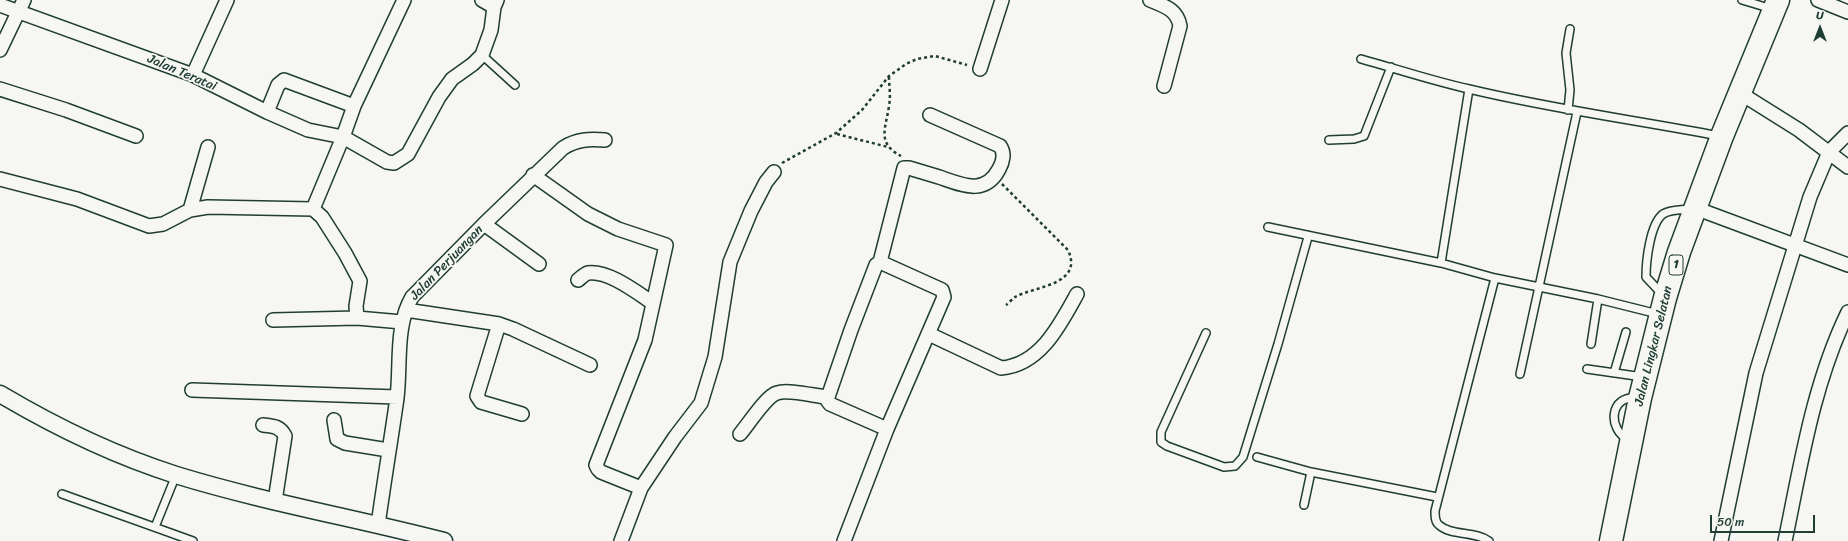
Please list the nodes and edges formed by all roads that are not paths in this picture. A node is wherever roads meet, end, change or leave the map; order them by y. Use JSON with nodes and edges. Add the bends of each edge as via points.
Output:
{"nodes":[{"id":1,"x":404,"y":0,"type":"edge"},
{"id":2,"x":482,"y":0,"type":"edge"},
{"id":3,"x":1002,"y":0,"type":"edge"},
{"id":4,"x":1150,"y":0,"type":"edge"},
{"id":5,"x":1742,"y":0,"type":"edge"},
{"id":6,"x":1818,"y":0,"type":"edge"},
{"id":7,"x":224,"y":1,"type":"edge"},
{"id":8,"x":495,"y":4,"type":"edge"},
{"id":9,"x":0,"y":5,"type":"edge"},
{"id":10,"x":1776,"y":5,"type":"edge"},
{"id":11,"x":21,"y":6,"type":"edge"},
{"id":12,"x":1848,"y":12,"type":"edge"},
{"id":13,"x":1570,"y":29,"type":"dead end"},
{"id":14,"x":0,"y":50,"type":"edge"},
{"id":15,"x":482,"y":55,"type":"junction"},
{"id":16,"x":1362,"y":59,"type":"dead end"},
{"id":17,"x":1392,"y":67,"type":"junction"},
{"id":18,"x":980,"y":69,"type":"road end"},
{"id":19,"x":192,"y":75,"type":"junction"},
{"id":20,"x":515,"y":85,"type":"dead end"},
{"id":21,"x":1164,"y":86,"type":"dead end"},
{"id":22,"x":0,"y":89,"type":"edge"},
{"id":23,"x":1469,"y":89,"type":"junction"},
{"id":24,"x":1740,"y":93,"type":"junction"},
{"id":25,"x":354,"y":106,"type":"junction"},
{"id":26,"x":1568,"y":110,"type":"junction"},
{"id":27,"x":267,"y":112,"type":"junction"},
{"id":28,"x":1577,"y":112,"type":"junction"},
{"id":29,"x":930,"y":115,"type":"dead end"},
{"id":30,"x":1848,"y":133,"type":"edge"},
{"id":31,"x":136,"y":136,"type":"dead end"},
{"id":32,"x":1722,"y":136,"type":"junction"},
{"id":33,"x":343,"y":137,"type":"junction"},
{"id":34,"x":605,"y":140,"type":"dead end"},
{"id":35,"x":1329,"y":140,"type":"dead end"},
{"id":36,"x":208,"y":147,"type":"dead end"},
{"id":37,"x":1829,"y":152,"type":"junction"},
{"id":38,"x":1848,"y":166,"type":"edge"},
{"id":39,"x":774,"y":172,"type":"road end"},
{"id":40,"x":533,"y":175,"type":"junction"},
{"id":41,"x":0,"y":179,"type":"edge"},
{"id":42,"x":1695,"y":208,"type":"junction"},
{"id":43,"x":314,"y":209,"type":"junction"},
{"id":44,"x":190,"y":210,"type":"junction"},
{"id":45,"x":484,"y":224,"type":"junction"},
{"id":46,"x":1268,"y":227,"type":"dead end"},
{"id":47,"x":1308,"y":237,"type":"junction"},
{"id":48,"x":1796,"y":246,"type":"junction"},
{"id":49,"x":880,"y":262,"type":"junction"},
{"id":50,"x":1441,"y":263,"type":"junction"},
{"id":51,"x":539,"y":264,"type":"dead end"},
{"id":52,"x":1848,"y":265,"type":"edge"},
{"id":53,"x":1496,"y":278,"type":"junction"},
{"id":54,"x":578,"y":280,"type":"dead end"},
{"id":55,"x":1540,"y":287,"type":"junction"},
{"id":56,"x":1077,"y":294,"type":"dead end"},
{"id":57,"x":1598,"y":299,"type":"junction"},
{"id":58,"x":653,"y":303,"type":"junction"},
{"id":59,"x":1663,"y":306,"type":"junction"},
{"id":60,"x":1848,"y":312,"type":"edge"},
{"id":61,"x":404,"y":316,"type":"junction"},
{"id":62,"x":357,"y":318,"type":"junction"},
{"id":63,"x":274,"y":320,"type":"dead end"},
{"id":64,"x":499,"y":324,"type":"junction"},
{"id":65,"x":1626,"y":332,"type":"dead end"},
{"id":66,"x":1206,"y":333,"type":"dead end"},
{"id":67,"x":929,"y":334,"type":"junction"},
{"id":68,"x":1591,"y":344,"type":"dead end"},
{"id":69,"x":590,"y":365,"type":"dead end"},
{"id":70,"x":1587,"y":369,"type":"dead end"},
{"id":71,"x":1614,"y":373,"type":"junction"},
{"id":72,"x":1520,"y":374,"type":"dead end"},
{"id":73,"x":1646,"y":377,"type":"junction"},
{"id":74,"x":192,"y":390,"type":"dead end"},
{"id":75,"x":397,"y":397,"type":"junction"},
{"id":76,"x":827,"y":397,"type":"junction"},
{"id":77,"x":1,"y":398,"type":"edge"},
{"id":78,"x":522,"y":414,"type":"dead end"},
{"id":79,"x":334,"y":420,"type":"dead end"},
{"id":80,"x":262,"y":425,"type":"dead end"},
{"id":81,"x":887,"y":429,"type":"junction"},
{"id":82,"x":740,"y":434,"type":"dead end"},
{"id":83,"x":388,"y":450,"type":"junction"},
{"id":84,"x":1258,"y":457,"type":"dead end"},
{"id":85,"x":1310,"y":472,"type":"junction"},
{"id":86,"x":176,"y":475,"type":"junction"},
{"id":87,"x":641,"y":488,"type":"junction"},
{"id":88,"x":62,"y":494,"type":"dead end"},
{"id":89,"x":1437,"y":497,"type":"junction"},
{"id":90,"x":275,"y":501,"type":"junction"},
{"id":91,"x":1304,"y":505,"type":"dead end"},
{"id":92,"x":378,"y":524,"type":"junction"},
{"id":93,"x":155,"y":527,"type":"junction"},
{"id":94,"x":402,"y":536,"type":"edge"},
{"id":95,"x":193,"y":541,"type":"edge"},
{"id":96,"x":444,"y":541,"type":"edge"},
{"id":97,"x":622,"y":541,"type":"edge"},
{"id":98,"x":844,"y":541,"type":"edge"},
{"id":99,"x":1489,"y":541,"type":"edge"},
{"id":100,"x":1611,"y":541,"type":"edge"},
{"id":101,"x":1721,"y":541,"type":"edge"},
{"id":102,"x":1785,"y":541,"type":"edge"}],
"edges":[{"from":1,"to":25,"type":"street"},
{"from":2,"to":8,"type":"street"},
{"from":3,"to":18,"type":"street"},
{"from":4,"to":21,"type":"street","via":[[1173,10],[1179,18],[1180,26]]},
{"from":5,"to":10,"type":"lane"},
{"from":6,"to":12,"type":"street"},
{"from":7,"to":19,"type":"street"},
{"from":8,"to":15,"type":"street","via":[[491,30]]},
{"from":9,"to":11,"type":"street","name":"Jalan Teratai"},
{"from":10,"to":24,"type":"highway","name":"Jalan Lingkar Selatan","number":"1"},
{"from":11,"to":14,"type":"street"},
{"from":11,"to":19,"type":"street","name":"Jalan Teratai"},
{"from":13,"to":26,"type":"lane","via":[[1566,53],[1570,90]]},
{"from":15,"to":20,"type":"lane"},
{"from":15,"to":33,"type":"street","name":"Jalan Teratai","via":[[452,79],[439,97],[408,154],[400,160],[394,163],[387,162]]},
{"from":16,"to":17,"type":"lane"},
{"from":17,"to":23,"type":"lane"},
{"from":17,"to":35,"type":"lane","via":[[1364,136]]},
{"from":19,"to":27,"type":"street","name":"Jalan Teratai"},
{"from":22,"to":31,"type":"street"},
{"from":23,"to":26,"type":"lane"},
{"from":23,"to":50,"type":"lane"},
{"from":24,"to":32,"type":"highway","name":"Jalan Lingkar Selatan","number":"1"},
{"from":24,"to":37,"type":"street"},
{"from":25,"to":27,"type":"street","via":[[284,80],[278,85]]},
{"from":25,"to":33,"type":"street"},
{"from":26,"to":28,"type":"lane"},
{"from":27,"to":33,"type":"street","name":"Jalan Teratai","via":[[308,130]]},
{"from":28,"to":32,"type":"lane"},
{"from":28,"to":55,"type":"lane"},
{"from":29,"to":49,"type":"street","via":[[1000,146],[1002,164],[995,177],[977,187],[966,187],[904,168]]},
{"from":30,"to":37,"type":"street"},
{"from":32,"to":42,"type":"highway","name":"Jalan Lingkar Selatan","number":"1"},
{"from":33,"to":43,"type":"street"},
{"from":34,"to":40,"type":"street","name":"Jalan Perjuangan","via":[[584,139],[570,143]]},
{"from":36,"to":44,"type":"street"},
{"from":37,"to":38,"type":"street"},
{"from":37,"to":48,"type":"street","via":[[1810,197]]},
{"from":39,"to":87,"type":"street","via":[[751,211],[730,262],[716,357],[701,403]]},
{"from":40,"to":45,"type":"street","name":"Jalan Perjuangan"},
{"from":40,"to":58,"type":"street","via":[[588,214],[618,229],[666,245]]},
{"from":41,"to":44,"type":"street","via":[[77,199],[150,226],[164,224]]},
{"from":42,"to":48,"type":"street"},
{"from":42,"to":59,"type":"highway","name":"Jalan Lingkar Selatan","number":"1"},
{"from":42,"to":59,"type":"lane","via":[[1664,214],[1657,222],[1646,261],[1646,277]]},
{"from":43,"to":44,"type":"street","via":[[208,207]]},
{"from":43,"to":62,"type":"street","via":[[322,217],[360,281]]},
{"from":45,"to":51,"type":"street"},
{"from":45,"to":61,"type":"street","name":"Jalan Perjuangan","via":[[412,297]]},
{"from":46,"to":47,"type":"lane"},
{"from":47,"to":50,"type":"lane"},
{"from":47,"to":66,"type":"lane","via":[[1243,457],[1235,466],[1224,467],[1161,442],[1161,432]]},
{"from":48,"to":52,"type":"street"},
{"from":48,"to":101,"type":"street","via":[[1756,373]]},
{"from":49,"to":67,"type":"street","via":[[944,292]]},
{"from":49,"to":76,"type":"street","via":[[876,265]]},
{"from":50,"to":53,"type":"lane"},
{"from":53,"to":55,"type":"lane"},
{"from":53,"to":89,"type":"lane","via":[[1465,401]]},
{"from":54,"to":58,"type":"street","via":[[586,273],[597,273],[610,277]]},
{"from":55,"to":57,"type":"lane"},
{"from":55,"to":72,"type":"lane"},
{"from":56,"to":67,"type":"street","via":[[1055,334],[1012,367],[1001,368]]},
{"from":57,"to":59,"type":"lane"},
{"from":57,"to":68,"type":"lane"},
{"from":58,"to":87,"type":"street","via":[[644,340],[596,465],[598,470]]},
{"from":59,"to":73,"type":"highway","name":"Jalan Lingkar Selatan","number":"1"},
{"from":60,"to":102,"type":"street","via":[[1833,348],[1810,420]]},
{"from":61,"to":62,"type":"street"},
{"from":61,"to":64,"type":"street"},
{"from":61,"to":75,"type":"street","name":"Jalan Perjuangan"},
{"from":62,"to":63,"type":"street"},
{"from":64,"to":69,"type":"street"},
{"from":64,"to":78,"type":"street","via":[[477,396],[481,402]]},
{"from":65,"to":71,"type":"lane"},
{"from":67,"to":81,"type":"street"},
{"from":70,"to":71,"type":"lane"},
{"from":71,"to":73,"type":"lane"},
{"from":73,"to":100,"type":"highway","name":"Jalan Lingkar Selatan","number":"1"},
{"from":74,"to":75,"type":"street"},
{"from":75,"to":83,"type":"street","name":"Jalan Perjuangan"},
{"from":76,"to":81,"type":"street","via":[[830,404]]},
{"from":76,"to":82,"type":"street","via":[[777,392]]},
{"from":77,"to":86,"type":"street","via":[[131,458]]},
{"from":79,"to":83,"type":"street","via":[[337,439],[345,443]]},
{"from":80,"to":90,"type":"street","via":[[276,426],[285,436]]},
{"from":81,"to":98,"type":"street"},
{"from":83,"to":92,"type":"street","name":"Jalan Perjuangan"},
{"from":84,"to":85,"type":"lane"},
{"from":85,"to":89,"type":"lane"},
{"from":85,"to":91,"type":"lane"},
{"from":86,"to":90,"type":"street"},
{"from":86,"to":93,"type":"lane"},
{"from":87,"to":97,"type":"street"},
{"from":88,"to":93,"type":"lane"},
{"from":89,"to":99,"type":"lane","via":[[1435,511],[1439,526],[1483,537]]},
{"from":90,"to":92,"type":"street"},
{"from":92,"to":94,"type":"street"},
{"from":93,"to":95,"type":"lane"},
{"from":94,"to":96,"type":"street"}]}
